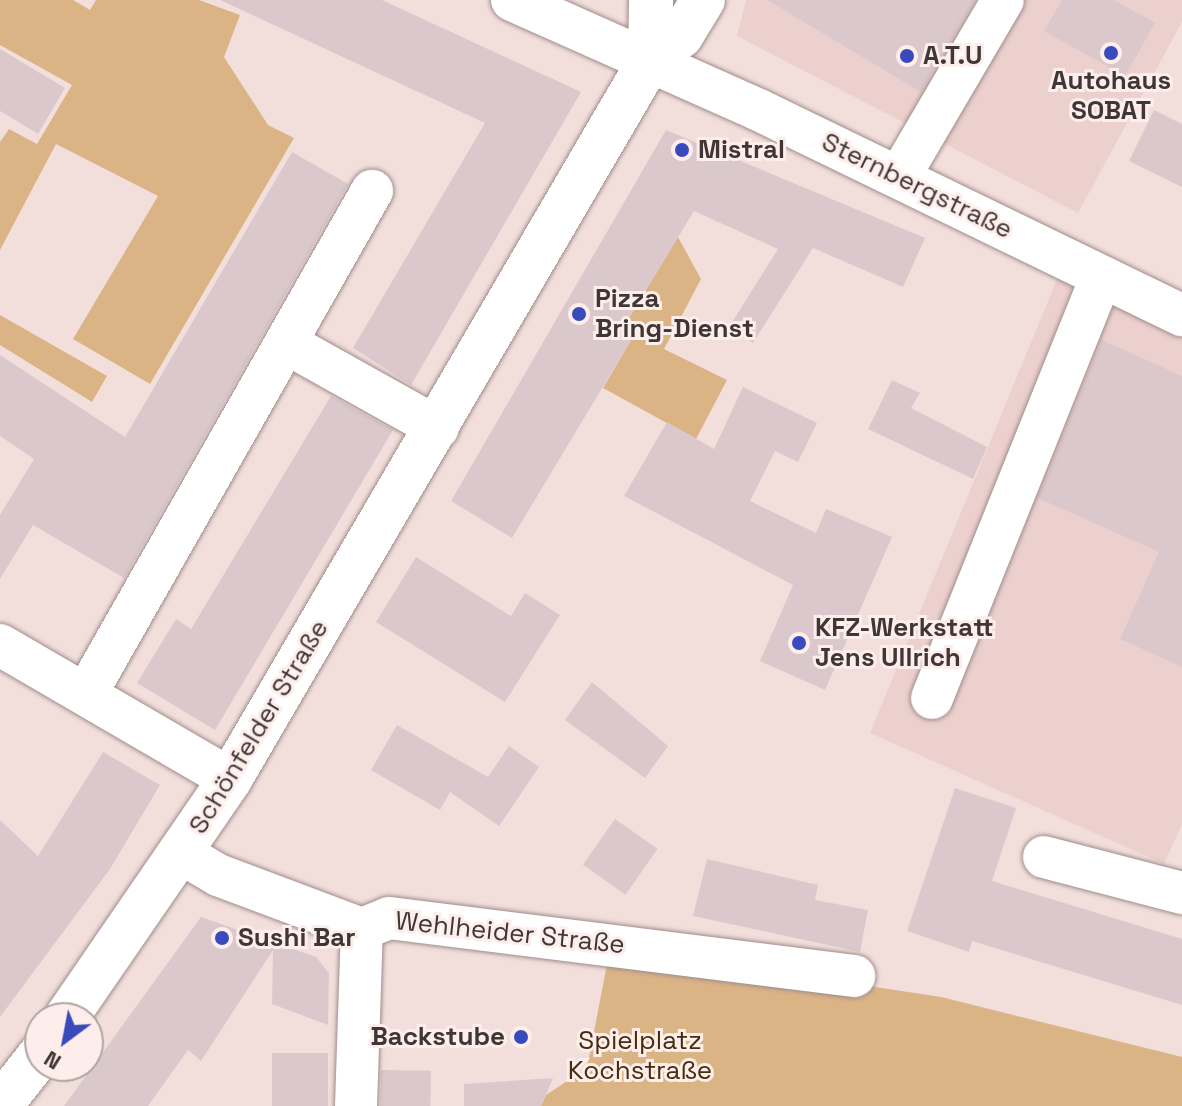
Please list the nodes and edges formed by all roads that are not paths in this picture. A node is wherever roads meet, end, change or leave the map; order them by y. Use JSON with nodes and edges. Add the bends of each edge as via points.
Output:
{"nodes":[{"id":1,"x":512,"y":0,"type":"edge"},
{"id":2,"x":651,"y":0,"type":"edge"},
{"id":3,"x":703,"y":0,"type":"edge"},
{"id":4,"x":1003,"y":0,"type":"edge"},
{"id":5,"x":650,"y":60,"type":"junction"},
{"id":6,"x":899,"y":177,"type":"junction"},
{"id":7,"x":372,"y":191,"type":"dead end"},
{"id":8,"x":1101,"y":277,"type":"junction"},
{"id":9,"x":1182,"y":315,"type":"edge"},
{"id":10,"x":286,"y":343,"type":"junction"},
{"id":11,"x":438,"y":428,"type":"junction"},
{"id":12,"x":0,"y":645,"type":"edge"},
{"id":13,"x":86,"y":694,"type":"junction"},
{"id":14,"x":932,"y":698,"type":"dead end"},
{"id":15,"x":230,"y":779,"type":"junction"},
{"id":16,"x":181,"y":853,"type":"junction"},
{"id":17,"x":1044,"y":857,"type":"dead end"},
{"id":18,"x":1182,"y":893,"type":"edge"},
{"id":19,"x":362,"y":929,"type":"junction"},
{"id":20,"x":854,"y":976,"type":"dead end"},
{"id":21,"x":77,"y":1002,"type":"edge"},
{"id":22,"x":24,"y":1075,"type":"edge"},
{"id":23,"x":0,"y":1106,"type":"edge"},
{"id":24,"x":356,"y":1106,"type":"edge"}],
"edges":[{"from":1,"to":5,"type":"street","name":"Sternbergstraße"},
{"from":2,"to":5,"type":"main road"},
{"from":3,"to":5,"type":"main road","via":[[681,36]]},
{"from":4,"to":6,"type":"street"},
{"from":5,"to":6,"type":"street","name":"Sternbergstraße"},
{"from":5,"to":11,"type":"main road","name":"Schönfelder Straße"},
{"from":6,"to":8,"type":"street","name":"Sternbergstraße"},
{"from":7,"to":10,"type":"street"},
{"from":8,"to":9,"type":"street","name":"Sternbergstraße"},
{"from":8,"to":14,"type":"street"},
{"from":10,"to":11,"type":"street"},
{"from":10,"to":13,"type":"street"},
{"from":11,"to":15,"type":"main road","name":"Schönfelder Straße"},
{"from":12,"to":13,"type":"street"},
{"from":13,"to":15,"type":"street"},
{"from":15,"to":16,"type":"main road","name":"Schönfelder Straße"},
{"from":16,"to":19,"type":"street","name":"Wehlheider Straße","via":[[218,875]]},
{"from":16,"to":21,"type":"main road","name":"Schönfelder Straße"},
{"from":17,"to":18,"type":"street"},
{"from":19,"to":20,"type":"street","name":"Wehlheider Straße","via":[[389,918]]},
{"from":19,"to":24,"type":"street"},
{"from":22,"to":23,"type":"main road"}]}
